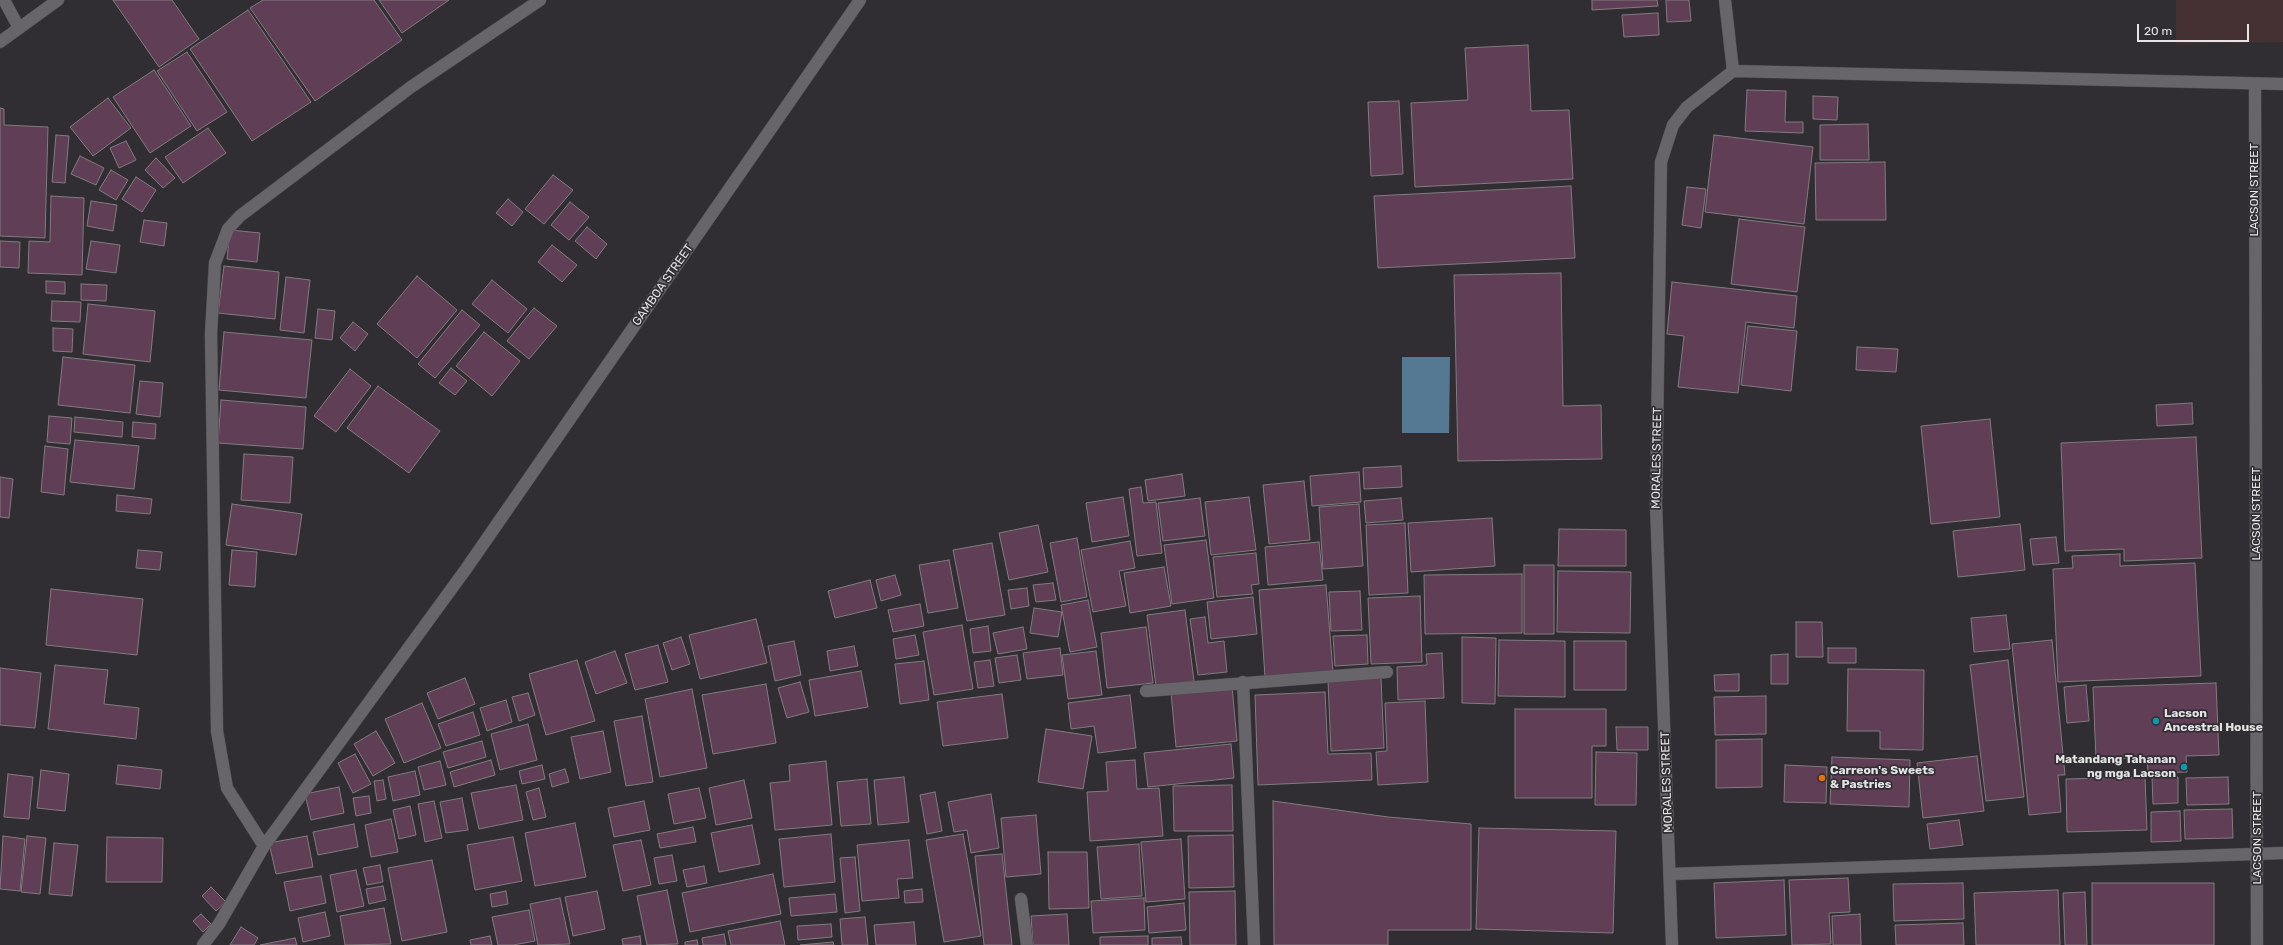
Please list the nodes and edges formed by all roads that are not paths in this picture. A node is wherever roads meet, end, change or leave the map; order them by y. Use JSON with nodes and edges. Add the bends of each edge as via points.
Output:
{"nodes":[{"id":1,"x":4,"y":0,"type":"edge"},
{"id":2,"x":58,"y":0,"type":"edge"},
{"id":3,"x":540,"y":0,"type":"edge"},
{"id":4,"x":860,"y":0,"type":"edge"},
{"id":5,"x":1726,"y":0,"type":"edge"},
{"id":6,"x":19,"y":28,"type":"junction"},
{"id":7,"x":0,"y":42,"type":"edge"},
{"id":8,"x":1733,"y":72,"type":"junction"},
{"id":9,"x":2255,"y":84,"type":"junction"},
{"id":10,"x":2283,"y":84,"type":"edge"},
{"id":11,"x":1387,"y":672,"type":"dead end"},
{"id":12,"x":1243,"y":682,"type":"junction"},
{"id":13,"x":1146,"y":692,"type":"dead end"},
{"id":14,"x":264,"y":846,"type":"junction"},
{"id":15,"x":2258,"y":853,"type":"junction"},
{"id":16,"x":2283,"y":853,"type":"edge"},
{"id":17,"x":1670,"y":874,"type":"junction"},
{"id":18,"x":1021,"y":899,"type":"dead end"},
{"id":19,"x":203,"y":945,"type":"edge"},
{"id":20,"x":1027,"y":945,"type":"edge"},
{"id":21,"x":1254,"y":945,"type":"edge"},
{"id":22,"x":1672,"y":945,"type":"edge"},
{"id":23,"x":2257,"y":945,"type":"edge"}],
"edges":[{"from":1,"to":6,"type":"street"},
{"from":2,"to":6,"type":"street"},
{"from":3,"to":14,"type":"street","via":[[412,87],[240,216],[228,229],[215,263],[211,334],[217,731],[228,788]]},
{"from":4,"to":14,"type":"street","name":"GAMBOA STREET","via":[[466,569]]},
{"from":5,"to":8,"type":"street"},
{"from":6,"to":7,"type":"street"},
{"from":8,"to":9,"type":"street"},
{"from":8,"to":17,"type":"street","name":"MORALES STREET","via":[[1687,107],[1674,126],[1661,162],[1656,504]]},
{"from":9,"to":10,"type":"street"},
{"from":9,"to":15,"type":"street","name":"LACSON STREET"},
{"from":11,"to":12,"type":"street"},
{"from":12,"to":13,"type":"street"},
{"from":12,"to":21,"type":"street"},
{"from":14,"to":19,"type":"street","name":"GAMBOA STREET","via":[[219,924]]},
{"from":15,"to":16,"type":"street"},
{"from":15,"to":17,"type":"street"},
{"from":15,"to":23,"type":"street","name":"LACSON STREET"},
{"from":17,"to":22,"type":"street","name":"MORALES STREET"},
{"from":18,"to":20,"type":"street"}]}
